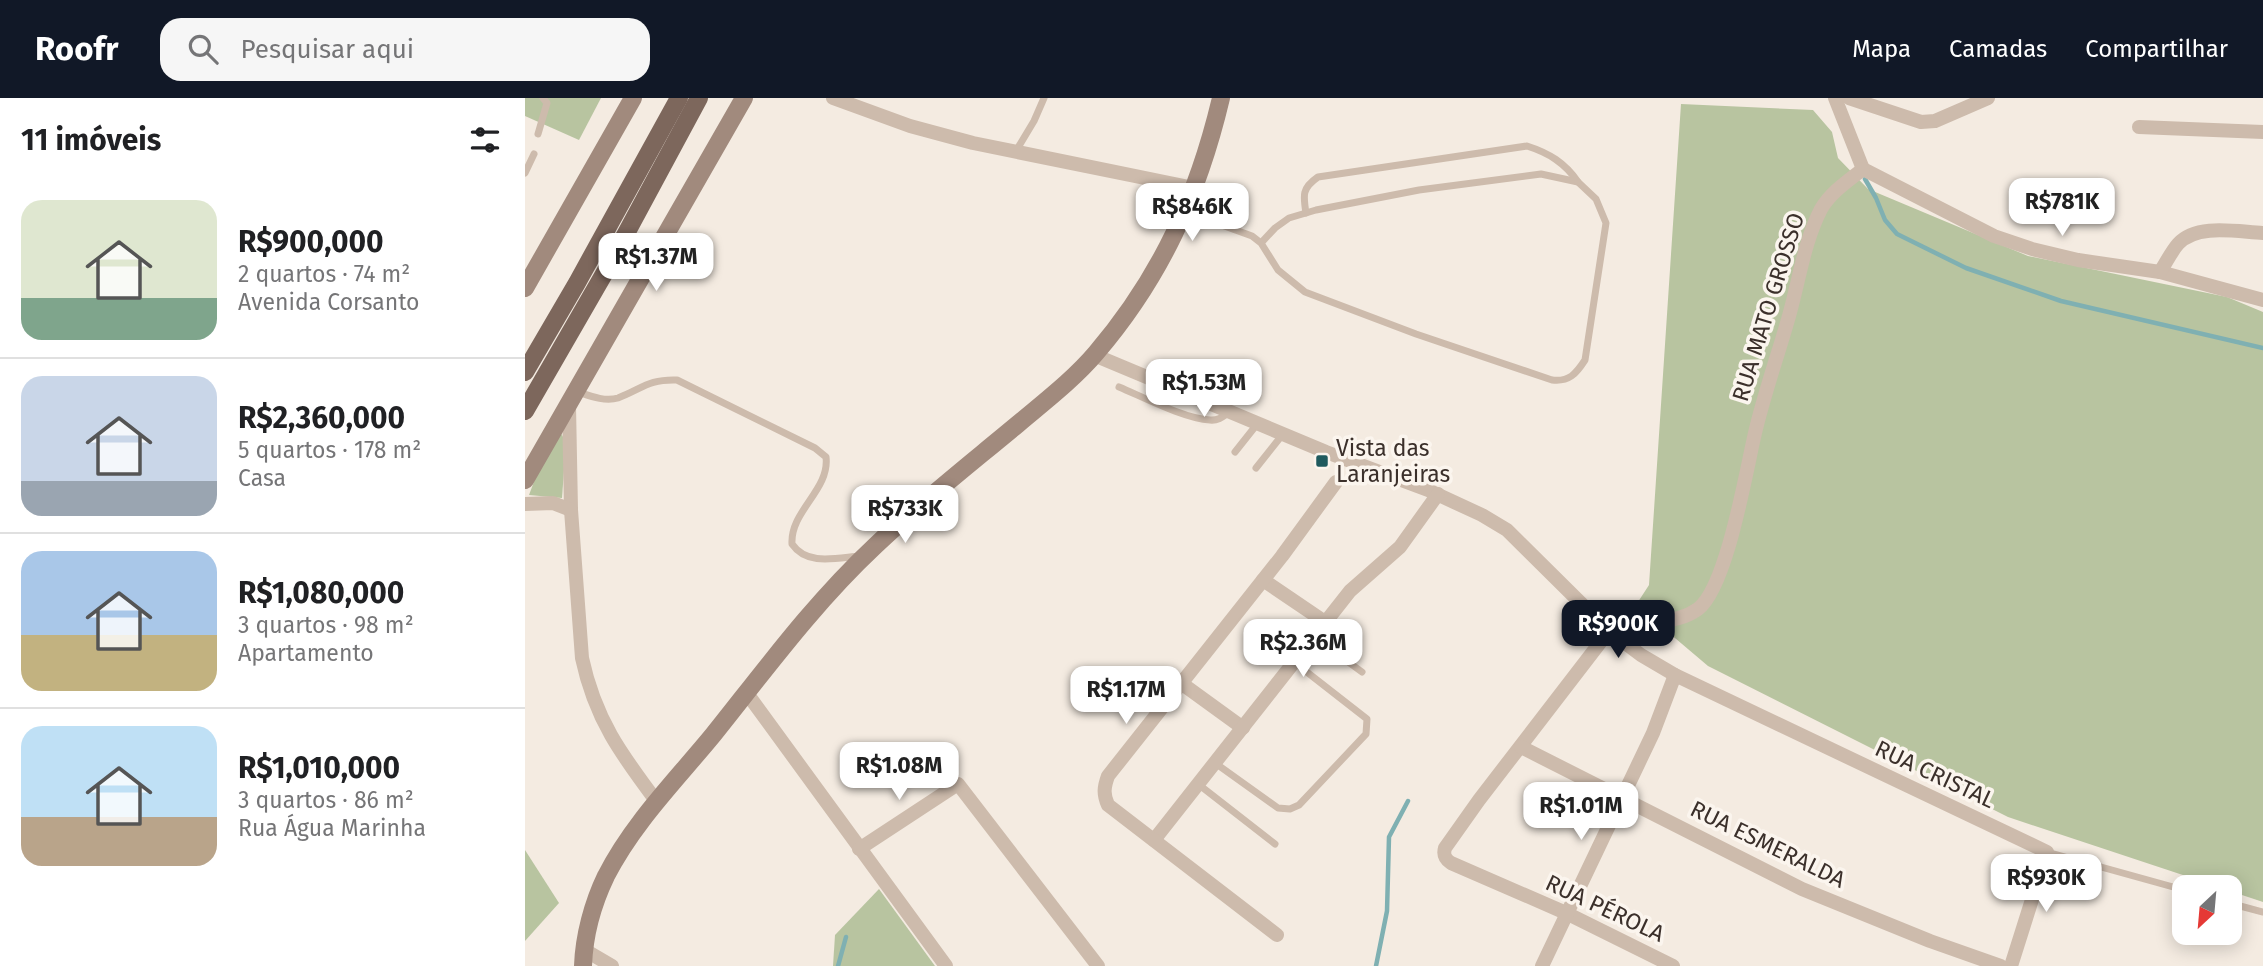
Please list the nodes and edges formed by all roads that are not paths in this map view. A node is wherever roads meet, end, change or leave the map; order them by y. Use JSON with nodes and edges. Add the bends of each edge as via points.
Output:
{"nodes":[{"id":1,"x":543,"y":98,"type":"edge"},
{"id":2,"x":679,"y":98,"type":"edge"},
{"id":3,"x":699,"y":98,"type":"edge"},
{"id":4,"x":744,"y":98,"type":"edge"},
{"id":5,"x":833,"y":98,"type":"edge"},
{"id":6,"x":1044,"y":98,"type":"edge"},
{"id":7,"x":1221,"y":98,"type":"edge"},
{"id":8,"x":1835,"y":98,"type":"edge"},
{"id":9,"x":1849,"y":98,"type":"edge"},
{"id":10,"x":1988,"y":98,"type":"edge"},
{"id":11,"x":628,"y":102,"type":"edge"},
{"id":12,"x":2139,"y":127,"type":"dead end"},
{"id":13,"x":2263,"y":132,"type":"edge"},
{"id":14,"x":538,"y":134,"type":"dead end"},
{"id":15,"x":1016,"y":151,"type":"junction"},
{"id":16,"x":534,"y":154,"type":"dead end"},
{"id":17,"x":1863,"y":169,"type":"junction"},
{"id":18,"x":525,"y":173,"type":"edge"},
{"id":19,"x":1578,"y":182,"type":"junction"},
{"id":20,"x":1194,"y":188,"type":"junction"},
{"id":21,"x":1186,"y":212,"type":"junction"},
{"id":22,"x":1306,"y":213,"type":"junction"},
{"id":23,"x":2263,"y":233,"type":"edge"},
{"id":24,"x":1261,"y":243,"type":"junction"},
{"id":25,"x":2160,"y":272,"type":"junction"},
{"id":26,"x":525,"y":288,"type":"edge"},
{"id":27,"x":2263,"y":300,"type":"edge"},
{"id":28,"x":1094,"y":355,"type":"junction"},
{"id":29,"x":525,"y":372,"type":"edge"},
{"id":30,"x":1119,"y":387,"type":"dead end"},
{"id":31,"x":573,"y":399,"type":"junction"},
{"id":32,"x":525,"y":411,"type":"edge"},
{"id":33,"x":1231,"y":412,"type":"junction"},
{"id":34,"x":1258,"y":423,"type":"junction"},
{"id":35,"x":1284,"y":434,"type":"junction"},
{"id":36,"x":1235,"y":452,"type":"dead end"},
{"id":37,"x":1256,"y":468,"type":"dead end"},
{"id":38,"x":525,"y":480,"type":"edge"},
{"id":39,"x":1336,"y":482,"type":"dead end"},
{"id":40,"x":1438,"y":494,"type":"junction"},
{"id":41,"x":525,"y":504,"type":"edge"},
{"id":42,"x":571,"y":510,"type":"junction"},
{"id":43,"x":865,"y":556,"type":"junction"},
{"id":44,"x":1263,"y":580,"type":"junction"},
{"id":45,"x":1589,"y":610,"type":"junction"},
{"id":46,"x":1325,"y":622,"type":"junction"},
{"id":47,"x":1609,"y":631,"type":"junction"},
{"id":48,"x":1313,"y":637,"type":"junction"},
{"id":49,"x":1294,"y":662,"type":"junction"},
{"id":50,"x":1362,"y":672,"type":"dead end"},
{"id":51,"x":1675,"y":675,"type":"junction"},
{"id":52,"x":1181,"y":684,"type":"junction"},
{"id":53,"x":746,"y":692,"type":"junction"},
{"id":54,"x":1243,"y":728,"type":"junction"},
{"id":55,"x":1521,"y":747,"type":"junction"},
{"id":56,"x":1215,"y":763,"type":"junction"},
{"id":57,"x":1198,"y":784,"type":"junction"},
{"id":58,"x":1623,"y":797,"type":"junction"},
{"id":59,"x":657,"y":802,"type":"junction"},
{"id":60,"x":1154,"y":840,"type":"junction"},
{"id":61,"x":1275,"y":844,"type":"dead end"},
{"id":62,"x":859,"y":849,"type":"junction"},
{"id":63,"x":2047,"y":852,"type":"junction"},
{"id":64,"x":2172,"y":887,"type":"edge"},
{"id":65,"x":2242,"y":906,"type":"edge"},
{"id":66,"x":2263,"y":912,"type":"edge"},
{"id":67,"x":1566,"y":913,"type":"junction"},
{"id":68,"x":1277,"y":935,"type":"dead end"},
{"id":69,"x":583,"y":958,"type":"edge"},
{"id":70,"x":611,"y":966,"type":"edge"},
{"id":71,"x":946,"y":966,"type":"edge"},
{"id":72,"x":1098,"y":966,"type":"edge"},
{"id":73,"x":1542,"y":966,"type":"edge"},
{"id":74,"x":1674,"y":966,"type":"edge"},
{"id":75,"x":2001,"y":966,"type":"edge"},
{"id":76,"x":2011,"y":966,"type":"edge"}],
"edges":[{"from":1,"to":14,"type":"lane","via":[[547,103]]},
{"from":2,"to":29,"type":"main road"},
{"from":3,"to":32,"type":"main road"},
{"from":4,"to":31,"type":"street"},
{"from":5,"to":15,"type":"street","via":[[910,126]]},
{"from":6,"to":15,"type":"lane"},
{"from":7,"to":20,"type":"street"},
{"from":8,"to":17,"type":"street"},
{"from":9,"to":10,"type":"street","via":[[1921,122],[1935,121]]},
{"from":11,"to":26,"type":"street"},
{"from":12,"to":13,"type":"street"},
{"from":15,"to":20,"type":"street"},
{"from":16,"to":18,"type":"lane"},
{"from":17,"to":25,"type":"street","via":[[1994,236],[2078,260]]},
{"from":17,"to":45,"type":"street","name":"RUA MATO GROSSO","via":[[1822,208],[1806,249],[1728,548],[1713,588],[1699,608],[1677,618],[1640,620]]},
{"from":19,"to":22,"type":"lane","via":[[1542,174],[1419,190]]},
{"from":19,"to":22,"type":"lane","via":[[1546,152],[1527,146],[1318,177],[1308,184]]},
{"from":19,"to":24,"type":"lane","via":[[1596,199],[1606,223],[1585,360],[1575,375],[1562,381],[1305,292],[1278,270]]},
{"from":20,"to":21,"type":"street"},
{"from":21,"to":24,"type":"lane","via":[[1237,229]]},
{"from":21,"to":28,"type":"street","via":[[1147,286]]},
{"from":22,"to":24,"type":"lane","via":[[1289,218]]},
{"from":23,"to":25,"type":"street","via":[[2204,231],[2189,236]]},
{"from":25,"to":27,"type":"street"},
{"from":28,"to":33,"type":"street","name":"RUA CRISTAL"},
{"from":28,"to":43,"type":"street"},
{"from":30,"to":33,"type":"lane","via":[[1211,421]]},
{"from":31,"to":38,"type":"street"},
{"from":31,"to":42,"type":"street"},
{"from":31,"to":43,"type":"lane","via":[[615,399],[654,381],[677,380],[815,447],[826,457],[827,467],[794,525],[792,544],[807,558]]},
{"from":33,"to":34,"type":"street","name":"RUA CRISTAL"},
{"from":34,"to":35,"type":"street","name":"RUA CRISTAL"},
{"from":34,"to":36,"type":"lane"},
{"from":35,"to":37,"type":"lane"},
{"from":35,"to":40,"type":"street","name":"RUA CRISTAL"},
{"from":39,"to":44,"type":"street"},
{"from":40,"to":45,"type":"street","name":"RUA CRISTAL","via":[[1507,530]]},
{"from":40,"to":46,"type":"street","via":[[1400,547],[1350,591]]},
{"from":41,"to":42,"type":"street","via":[[553,503]]},
{"from":42,"to":59,"type":"street","via":[[587,681],[616,747]]},
{"from":43,"to":53,"type":"street"},
{"from":44,"to":46,"type":"street"},
{"from":44,"to":52,"type":"street"},
{"from":45,"to":47,"type":"street","name":"RUA CRISTAL"},
{"from":46,"to":48,"type":"street"},
{"from":47,"to":51,"type":"street","name":"RUA CRISTAL"},
{"from":47,"to":55,"type":"street"},
{"from":48,"to":49,"type":"street"},
{"from":48,"to":50,"type":"lane"},
{"from":49,"to":54,"type":"street"},
{"from":49,"to":56,"type":"lane","via":[[1367,719],[1366,734],[1290,809],[1278,808]]},
{"from":51,"to":58,"type":"street"},
{"from":51,"to":63,"type":"street","name":"RUA CRISTAL"},
{"from":52,"to":54,"type":"street"},
{"from":52,"to":60,"type":"street","via":[[1104,786],[1108,805]]},
{"from":53,"to":59,"type":"street"},
{"from":53,"to":62,"type":"street"},
{"from":54,"to":56,"type":"street"},
{"from":55,"to":58,"type":"street","name":"RUA ESMERALDA"},
{"from":55,"to":67,"type":"street","name":"RUA PÉROLA","via":[[1444,854],[1451,863]]},
{"from":56,"to":57,"type":"street"},
{"from":57,"to":60,"type":"street"},
{"from":57,"to":61,"type":"lane"},
{"from":58,"to":67,"type":"street"},
{"from":58,"to":75,"type":"street","name":"RUA ESMERALDA","via":[[1802,889]]},
{"from":59,"to":69,"type":"street","via":[[605,878]]},
{"from":60,"to":68,"type":"street"},
{"from":62,"to":71,"type":"street"},
{"from":62,"to":72,"type":"street","via":[[958,784]]},
{"from":63,"to":64,"type":"lane","name":"RUA CRISTAL"},
{"from":63,"to":76,"type":"street"},
{"from":65,"to":66,"type":"lane"},
{"from":67,"to":73,"type":"street"},
{"from":67,"to":74,"type":"street","name":"RUA PÉROLA"},
{"from":69,"to":70,"type":"street"}]}
